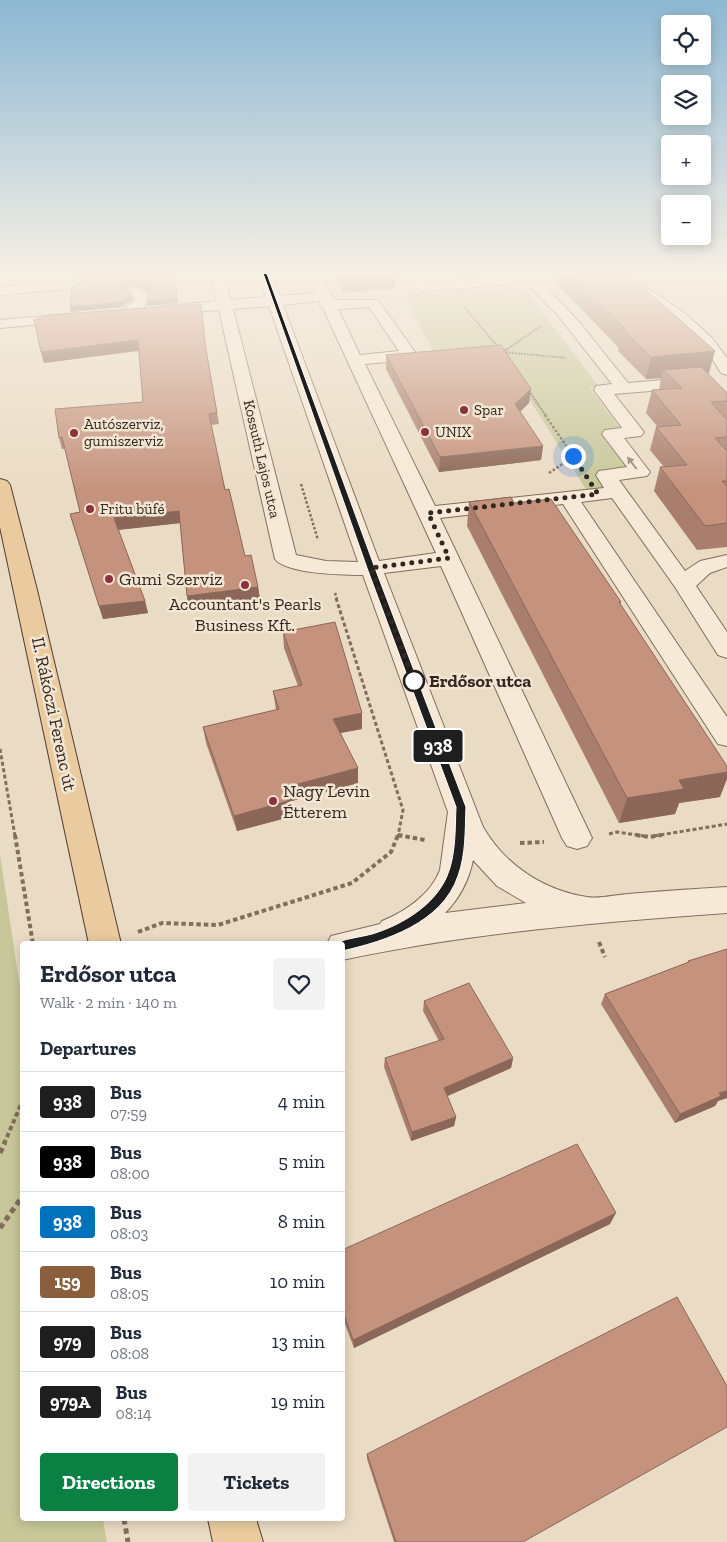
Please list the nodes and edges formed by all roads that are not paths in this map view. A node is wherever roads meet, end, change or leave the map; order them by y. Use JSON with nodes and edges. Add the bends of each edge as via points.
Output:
{"nodes":[{"id":1,"x":236,"y":346,"type":"edge"},
{"id":2,"x":291,"y":346,"type":"edge"},
{"id":3,"x":349,"y":346,"type":"edge"},
{"id":4,"x":402,"y":346,"type":"edge"},
{"id":5,"x":590,"y":346,"type":"edge"},
{"id":6,"x":711,"y":346,"type":"edge"},
{"id":7,"x":356,"y":360,"type":"junction"},
{"id":8,"x":727,"y":370,"type":"edge"},
{"id":9,"x":727,"y":379,"type":"edge"},
{"id":10,"x":624,"y":388,"type":"junction"},
{"id":11,"x":0,"y":485,"type":"edge"},
{"id":12,"x":608,"y":493,"type":"junction"},
{"id":13,"x":568,"y":497,"type":"junction"},
{"id":14,"x":428,"y":513,"type":"junction"},
{"id":15,"x":449,"y":558,"type":"junction"},
{"id":16,"x":727,"y":561,"type":"edge"},
{"id":17,"x":371,"y":568,"type":"junction"},
{"id":18,"x":685,"y":586,"type":"junction"},
{"id":19,"x":727,"y":650,"type":"edge"},
{"id":20,"x":727,"y":737,"type":"edge"},
{"id":21,"x":461,"y":807,"type":"junction"},
{"id":22,"x":576,"y":838,"type":"dead end"},
{"id":23,"x":727,"y":900,"type":"edge"},
{"id":24,"x":587,"y":910,"type":"junction"},
{"id":25,"x":373,"y":939,"type":"junction"},
{"id":26,"x":105,"y":941,"type":"edge"},
{"id":27,"x":345,"y":945,"type":"edge"},
{"id":28,"x":233,"y":1521,"type":"edge"},
{"id":29,"x":238,"y":1542,"type":"edge"}],
"edges":[{"from":1,"to":17,"type":"street","name":"Kossuth Lajos utca","via":[[286,559],[328,570]]},
{"from":2,"to":17,"type":"street"},
{"from":3,"to":7,"type":"street"},
{"from":4,"to":7,"type":"street","via":[[408,355]]},
{"from":5,"to":10,"type":"street"},
{"from":6,"to":8,"type":"street"},
{"from":7,"to":14,"type":"street"},
{"from":9,"to":10,"type":"street"},
{"from":12,"to":10,"type":"street","one_way":true,"via":[[606,475],[640,472],[611,434],[635,432],[602,390]]},
{"from":11,"to":26,"type":"main road","name":"II. Rákóczi Ferenc út"},
{"from":12,"to":13,"type":"street"},
{"from":12,"to":18,"type":"street"},
{"from":13,"to":14,"type":"street"},
{"from":13,"to":20,"type":"street"},
{"from":14,"to":15,"type":"street"},
{"from":15,"to":17,"type":"street","name":"Kossuth Lajos utca"},
{"from":15,"to":22,"type":"street"},
{"from":16,"to":18,"type":"street","via":[[704,566]]},
{"from":17,"to":21,"type":"street"},
{"from":18,"to":19,"type":"street"},
{"from":21,"to":24,"type":"street","via":[[476,845],[508,878],[536,895]]},
{"from":21,"to":25,"type":"street","via":[[459,847],[453,876],[440,896],[400,929]]},
{"from":23,"to":24,"type":"street"},
{"from":24,"to":25,"type":"street"},
{"from":25,"to":27,"type":"street"},
{"from":28,"to":29,"type":"main road"}]}
